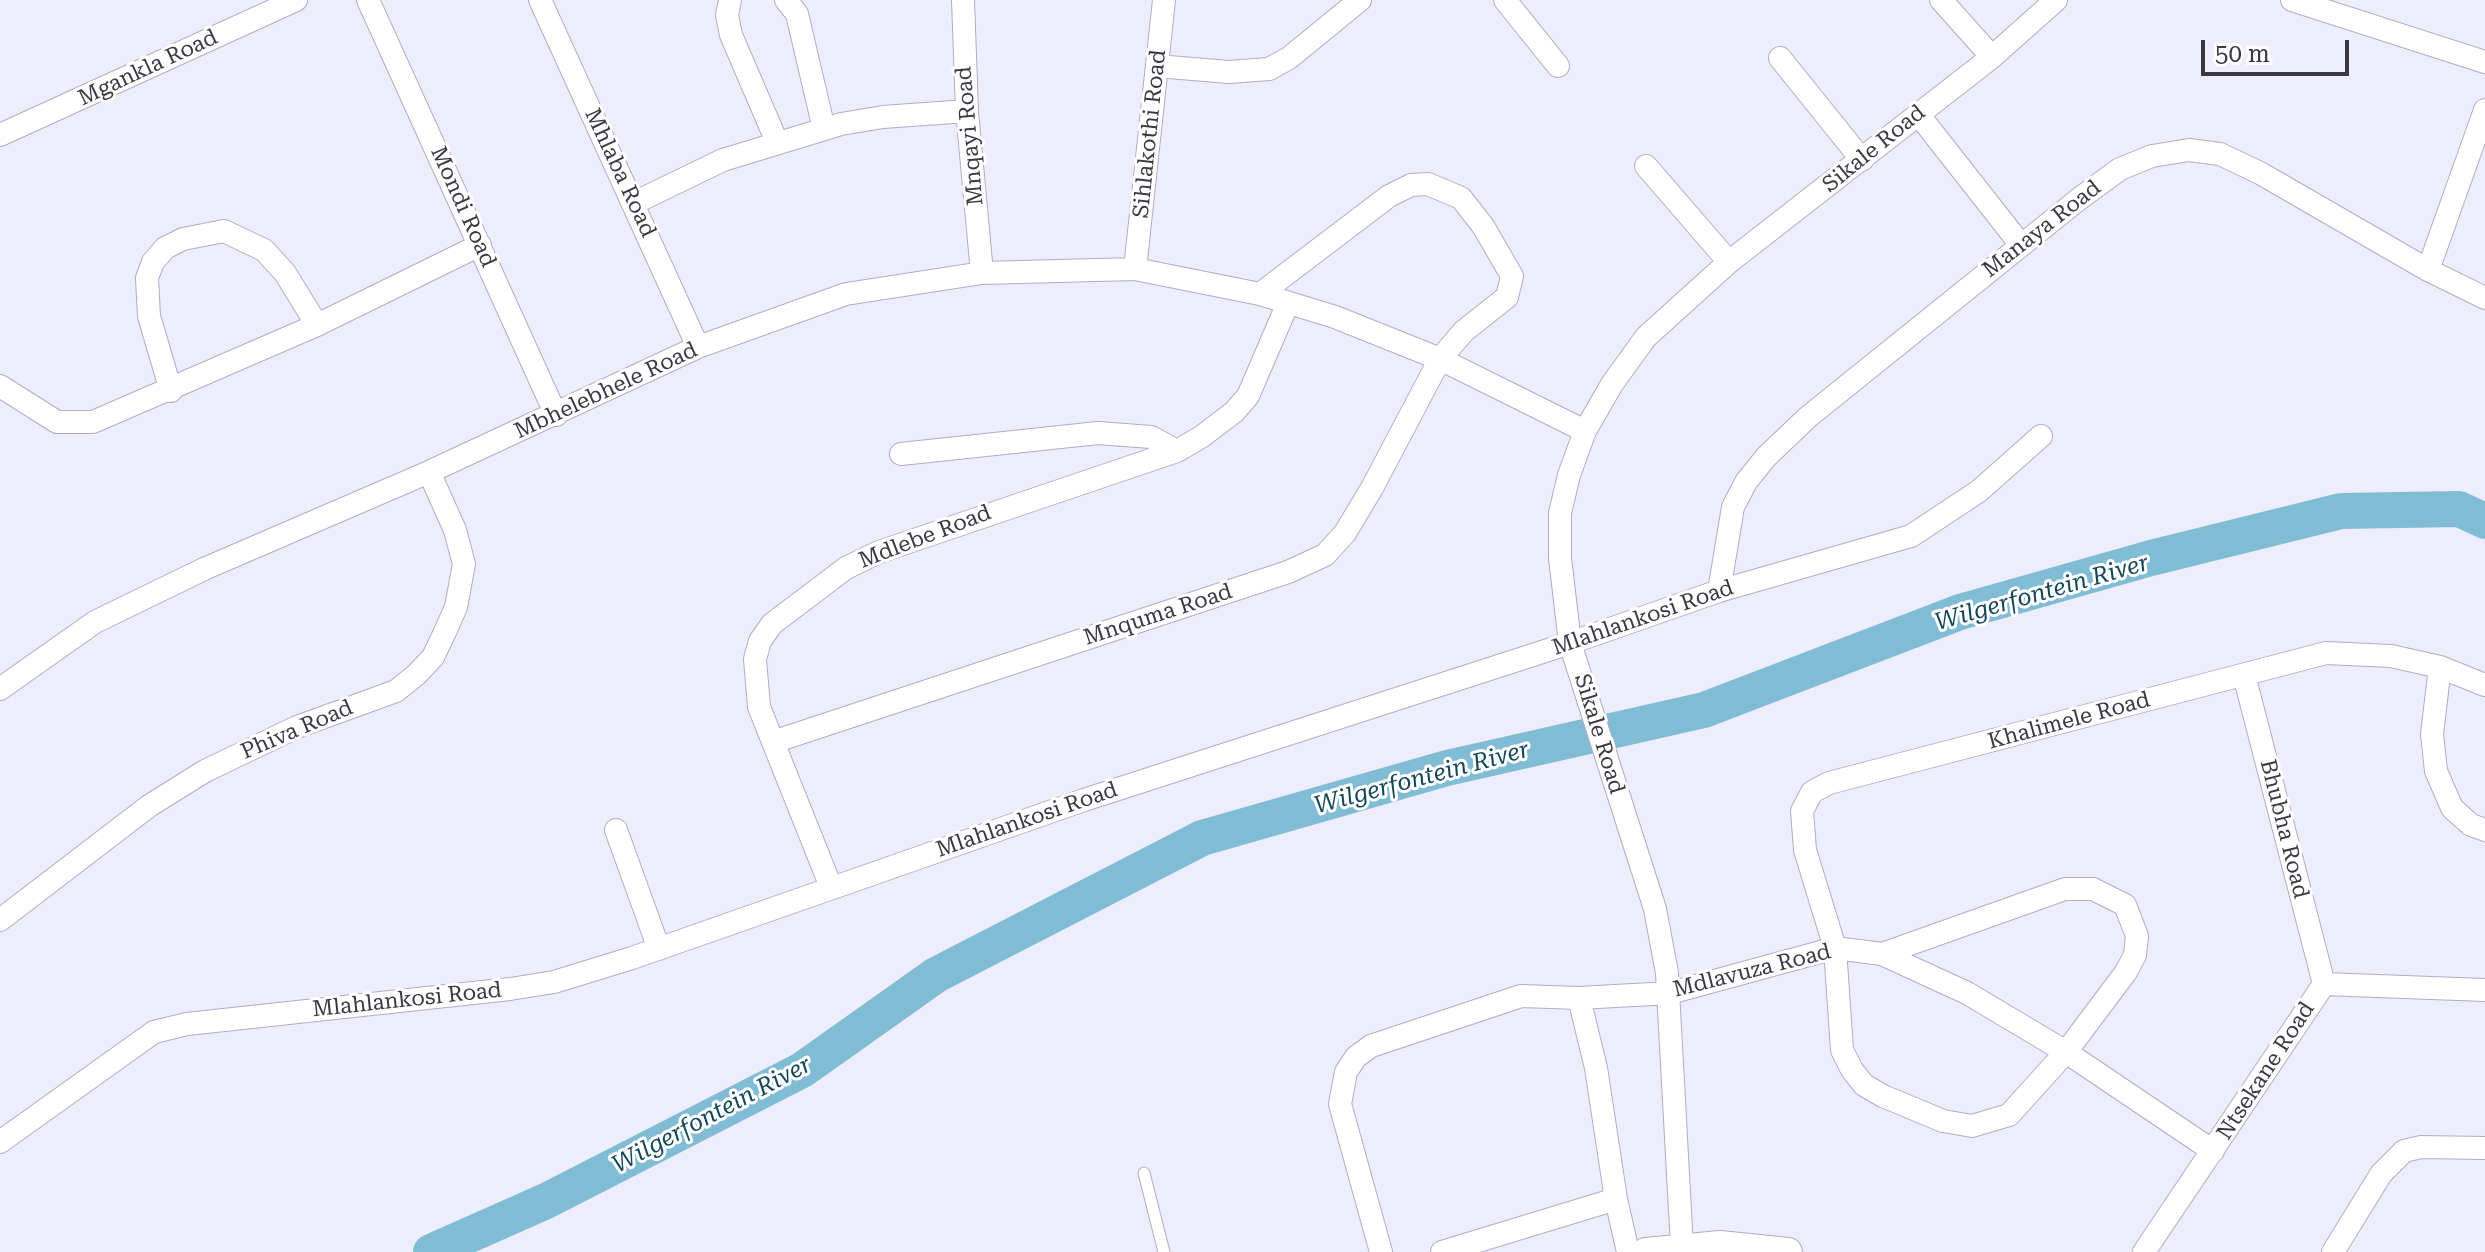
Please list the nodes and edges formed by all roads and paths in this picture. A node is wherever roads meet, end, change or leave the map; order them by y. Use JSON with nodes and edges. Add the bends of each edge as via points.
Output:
{"nodes":[{"id":1,"x":296,"y":0,"type":"edge"},
{"id":2,"x":368,"y":0,"type":"edge"},
{"id":3,"x":540,"y":0,"type":"edge"},
{"id":4,"x":730,"y":0,"type":"edge"},
{"id":5,"x":786,"y":0,"type":"edge"},
{"id":6,"x":963,"y":0,"type":"edge"},
{"id":7,"x":1164,"y":0,"type":"edge"},
{"id":8,"x":1360,"y":0,"type":"edge"},
{"id":9,"x":1505,"y":0,"type":"edge"},
{"id":10,"x":1941,"y":0,"type":"edge"},
{"id":11,"x":2056,"y":0,"type":"edge"},
{"id":12,"x":2292,"y":0,"type":"edge"},
{"id":13,"x":1992,"y":57,"type":"junction"},
{"id":14,"x":1780,"y":58,"type":"dead end"},
{"id":15,"x":2485,"y":62,"type":"edge"},
{"id":16,"x":1157,"y":66,"type":"junction"},
{"id":17,"x":1558,"y":66,"type":"dead end"},
{"id":18,"x":2485,"y":110,"type":"edge"},
{"id":19,"x":967,"y":111,"type":"junction"},
{"id":20,"x":1918,"y":114,"type":"junction"},
{"id":21,"x":824,"y":129,"type":"junction"},
{"id":22,"x":0,"y":135,"type":"edge"},
{"id":23,"x":777,"y":142,"type":"junction"},
{"id":24,"x":1862,"y":160,"type":"junction"},
{"id":25,"x":1646,"y":166,"type":"dead end"},
{"id":26,"x":634,"y":203,"type":"junction"},
{"id":27,"x":480,"y":245,"type":"junction"},
{"id":28,"x":2021,"y":245,"type":"junction"},
{"id":29,"x":1729,"y":262,"type":"junction"},
{"id":30,"x":1135,"y":269,"type":"junction"},
{"id":31,"x":2428,"y":270,"type":"junction"},
{"id":32,"x":982,"y":273,"type":"junction"},
{"id":33,"x":1260,"y":294,"type":"junction"},
{"id":34,"x":2485,"y":298,"type":"edge"},
{"id":35,"x":1288,"y":303,"type":"junction"},
{"id":36,"x":317,"y":325,"type":"junction"},
{"id":37,"x":698,"y":347,"type":"junction"},
{"id":38,"x":1440,"y":359,"type":"junction"},
{"id":39,"x":0,"y":386,"type":"edge"},
{"id":40,"x":171,"y":391,"type":"junction"},
{"id":41,"x":556,"y":415,"type":"junction"},
{"id":42,"x":1585,"y":431,"type":"junction"},
{"id":43,"x":2041,"y":436,"type":"dead end"},
{"id":44,"x":1177,"y":451,"type":"junction"},
{"id":45,"x":901,"y":454,"type":"dead end"},
{"id":46,"x":429,"y":472,"type":"junction"},
{"id":47,"x":1719,"y":591,"type":"junction"},
{"id":48,"x":1570,"y":643,"type":"junction"},
{"id":49,"x":2440,"y":667,"type":"junction"},
{"id":50,"x":2244,"y":675,"type":"junction"},
{"id":51,"x":4,"y":679,"type":"edge"},
{"id":52,"x":2485,"y":685,"type":"edge"},
{"id":53,"x":773,"y":742,"type":"junction"},
{"id":54,"x":616,"y":830,"type":"dead end"},
{"id":55,"x":2485,"y":830,"type":"edge"},
{"id":56,"x":831,"y":887,"type":"junction"},
{"id":57,"x":0,"y":920,"type":"edge"},
{"id":58,"x":1835,"y":948,"type":"junction"},
{"id":59,"x":659,"y":949,"type":"junction"},
{"id":60,"x":1882,"y":954,"type":"junction"},
{"id":61,"x":2324,"y":984,"type":"junction"},
{"id":62,"x":2485,"y":990,"type":"edge"},
{"id":63,"x":1670,"y":993,"type":"junction"},
{"id":64,"x":1579,"y":998,"type":"junction"},
{"id":65,"x":2066,"y":1052,"type":"junction"},
{"id":66,"x":0,"y":1142,"type":"edge"},
{"id":67,"x":2485,"y":1148,"type":"edge"},
{"id":68,"x":2213,"y":1151,"type":"junction"},
{"id":69,"x":1144,"y":1173,"type":"dead end"},
{"id":70,"x":1616,"y":1199,"type":"junction"},
{"id":71,"x":1682,"y":1247,"type":"junction"},
{"id":72,"x":1164,"y":1252,"type":"edge"},
{"id":73,"x":1381,"y":1252,"type":"edge"},
{"id":74,"x":1442,"y":1252,"type":"edge"},
{"id":75,"x":1628,"y":1252,"type":"edge"},
{"id":76,"x":1646,"y":1252,"type":"edge"},
{"id":77,"x":1788,"y":1252,"type":"edge"},
{"id":78,"x":2144,"y":1252,"type":"edge"},
{"id":79,"x":2333,"y":1252,"type":"edge"}],
"edges":[{"from":1,"to":22,"type":"street","name":"Mgankla Road"},
{"from":2,"to":27,"type":"street","name":"Mondi Road"},
{"from":3,"to":26,"type":"street","name":"Mhlaba Road"},
{"from":4,"to":23,"type":"street","via":[[731,35]]},
{"from":5,"to":21,"type":"street","via":[[797,14]]},
{"from":6,"to":19,"type":"street","name":"Mnqayi Road"},
{"from":7,"to":16,"type":"street","name":"Sihlakothi Road"},
{"from":8,"to":16,"type":"street","via":[[1269,69],[1229,72]]},
{"from":9,"to":17,"type":"street"},
{"from":10,"to":13,"type":"street"},
{"from":11,"to":13,"type":"street","name":"Sikale Road"},
{"from":12,"to":15,"type":"street"},
{"from":13,"to":20,"type":"street","name":"Sikale Road"},
{"from":14,"to":24,"type":"street"},
{"from":16,"to":30,"type":"street","name":"Sihlakothi Road"},
{"from":18,"to":31,"type":"street"},
{"from":19,"to":21,"type":"street","via":[[883,117]]},
{"from":19,"to":32,"type":"street","name":"Mnqayi Road"},
{"from":20,"to":24,"type":"street","name":"Sikale Road"},
{"from":20,"to":28,"type":"street"},
{"from":21,"to":23,"type":"street"},
{"from":23,"to":26,"type":"street","via":[[723,160]]},
{"from":24,"to":29,"type":"street","name":"Sikale Road"},
{"from":25,"to":29,"type":"street"},
{"from":26,"to":37,"type":"street","name":"Mhlaba Road"},
{"from":27,"to":36,"type":"street"},
{"from":27,"to":41,"type":"street","name":"Mondi Road"},
{"from":28,"to":31,"type":"street","name":"Manaya Road","via":[[2120,169],[2152,156],[2189,150],[2220,154],[2260,173]]},
{"from":28,"to":47,"type":"street","name":"Manaya Road","via":[[1766,457],[1733,507]]},
{"from":29,"to":42,"type":"street","name":"Sikale Road","via":[[1646,337]]},
{"from":30,"to":32,"type":"street","name":"Mbhelebhele Road"},
{"from":30,"to":33,"type":"street","name":"Mbhelebhele Road"},
{"from":31,"to":34,"type":"street","name":"Manaya Road"},
{"from":32,"to":37,"type":"street","name":"Mbhelebhele Road","via":[[846,294]]},
{"from":33,"to":35,"type":"street","name":"Mbhelebhele Road"},
{"from":33,"to":38,"type":"street","via":[[1389,196],[1411,185],[1428,184],[1461,198],[1512,276],[1507,297],[1464,331]]},
{"from":35,"to":38,"type":"street","name":"Mbhelebhele Road"},
{"from":35,"to":44,"type":"street","name":"Mdlebe Road","via":[[1248,396],[1217,427]]},
{"from":36,"to":40,"type":"street"},
{"from":36,"to":40,"type":"street","via":[[264,250],[224,231],[183,239],[165,248],[147,278],[149,316]]},
{"from":37,"to":41,"type":"street","name":"Mbhelebhele Road"},
{"from":38,"to":42,"type":"street","name":"Mbhelebhele Road"},
{"from":38,"to":53,"type":"street","name":"Mnquma Road","via":[[1372,488],[1325,555],[1288,572]]},
{"from":39,"to":40,"type":"street","via":[[40,414],[72,424],[93,422]]},
{"from":41,"to":46,"type":"street","name":"Mbhelebhele Road"},
{"from":42,"to":48,"type":"street","name":"Sikale Road","via":[[1560,513]]},
{"from":43,"to":47,"type":"street","name":"Mlahlankosi Road","via":[[1979,491],[1911,536]]},
{"from":44,"to":45,"type":"street","via":[[1151,437],[1098,433]]},
{"from":44,"to":53,"type":"street","name":"Mdlebe Road","via":[[879,552],[846,568],[772,624],[760,641],[755,659],[759,707]]},
{"from":46,"to":51,"type":"street","name":"Mbhelebhele Road","via":[[122,607]]},
{"from":46,"to":57,"type":"street","name":"Phiva Road","via":[[464,564],[459,597],[445,632],[433,657],[416,675],[396,691],[297,727],[205,771],[149,806]]},
{"from":47,"to":48,"type":"street","name":"Mlahlankosi Road"},
{"from":48,"to":56,"type":"street","name":"Mlahlankosi Road"},
{"from":48,"to":63,"type":"street","name":"Sikale Road","via":[[1655,909]]},
{"from":49,"to":50,"type":"street","name":"Khalimele Road","via":[[2344,651]]},
{"from":49,"to":52,"type":"street","name":"Khalimele Road"},
{"from":49,"to":55,"type":"street","via":[[2432,734],[2436,771],[2452,808]]},
{"from":50,"to":58,"type":"street","name":"Khalimele Road","via":[[1829,783],[1812,792],[1802,811],[1805,850]]},
{"from":50,"to":61,"type":"street","name":"Bhubha Road"},
{"from":53,"to":56,"type":"street","name":"Mdlebe Road"},
{"from":54,"to":59,"type":"street"},
{"from":56,"to":59,"type":"street","name":"Mlahlankosi Road"},
{"from":58,"to":60,"type":"street","name":"Mdlavuza Road"},
{"from":58,"to":63,"type":"street","name":"Mdlavuza Road"},
{"from":58,"to":65,"type":"street","name":"Khalimele Road","via":[[1842,1050],[1864,1085],[1883,1096],[1943,1121],[1989,1123],[2009,1115]]},
{"from":59,"to":66,"type":"street","name":"Mlahlankosi Road","via":[[554,982],[154,1032]]},
{"from":60,"to":65,"type":"street","name":"Mdlavuza Road","via":[[1967,993]]},
{"from":60,"to":65,"type":"street","name":"Khalimele Road","via":[[2045,894],[2065,889],[2110,894],[2134,920],[2135,955]]},
{"from":61,"to":62,"type":"street","name":"Ntsekane Road"},
{"from":61,"to":68,"type":"street","name":"Ntsekane Road"},
{"from":63,"to":64,"type":"street","name":"Mdlavuza Road"},
{"from":63,"to":71,"type":"street","name":"Sikale Road"},
{"from":64,"to":70,"type":"street","via":[[1596,1068]]},
{"from":64,"to":73,"type":"street","name":"Mdlavuza Road","via":[[1521,996],[1371,1046],[1356,1057],[1346,1072],[1340,1104]]},
{"from":65,"to":68,"type":"street","name":"Mdlavuza Road"},
{"from":67,"to":79,"type":"street","via":[[2404,1151],[2381,1174]]},
{"from":68,"to":78,"type":"street","name":"Ntsekane Road"},
{"from":69,"to":72,"type":"lane"},
{"from":70,"to":74,"type":"street"},
{"from":70,"to":75,"type":"street"},
{"from":71,"to":76,"type":"street"},
{"from":71,"to":77,"type":"street"}]}
